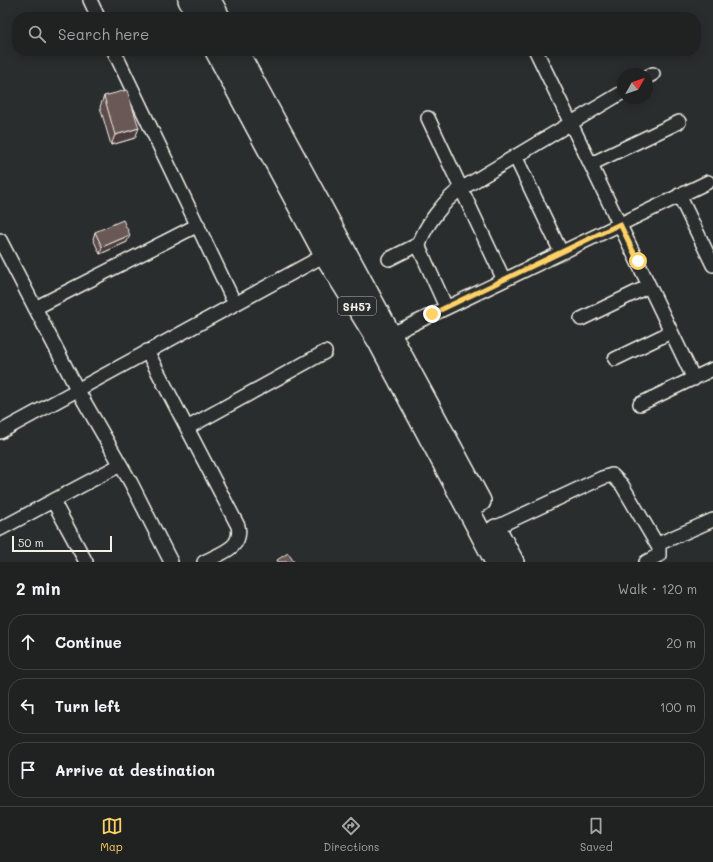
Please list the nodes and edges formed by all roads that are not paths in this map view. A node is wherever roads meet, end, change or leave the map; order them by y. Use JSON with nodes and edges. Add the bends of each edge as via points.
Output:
{"nodes":[{"id":1,"x":90,"y":0,"type":"edge"},
{"id":2,"x":189,"y":0,"type":"edge"},
{"id":3,"x":210,"y":0,"type":"edge"},
{"id":4,"x":96,"y":12,"type":"edge"},
{"id":5,"x":195,"y":12,"type":"edge"},
{"id":6,"x":216,"y":12,"type":"edge"},
{"id":7,"x":116,"y":56,"type":"edge"},
{"id":8,"x":219,"y":56,"type":"edge"},
{"id":9,"x":240,"y":56,"type":"edge"},
{"id":10,"x":538,"y":56,"type":"edge"},
{"id":11,"x":617,"y":96,"type":"edge"},
{"id":12,"x":428,"y":118,"type":"dead end"},
{"id":13,"x":679,"y":122,"type":"dead end"},
{"id":14,"x":571,"y":123,"type":"junction"},
{"id":15,"x":515,"y":156,"type":"junction"},
{"id":16,"x":591,"y":164,"type":"junction"},
{"id":17,"x":708,"y":182,"type":"dead end"},
{"id":18,"x":461,"y":188,"type":"junction"},
{"id":19,"x":679,"y":196,"type":"junction"},
{"id":20,"x":620,"y":224,"type":"junction"},
{"id":21,"x":198,"y":225,"type":"junction"},
{"id":22,"x":0,"y":241,"type":"edge"},
{"id":23,"x":419,"y":244,"type":"junction"},
{"id":24,"x":561,"y":252,"type":"junction"},
{"id":25,"x":325,"y":255,"type":"junction"},
{"id":26,"x":388,"y":259,"type":"dead end"},
{"id":27,"x":713,"y":265,"type":"edge"},
{"id":28,"x":504,"y":280,"type":"junction"},
{"id":29,"x":649,"y":286,"type":"junction"},
{"id":30,"x":235,"y":304,"type":"junction"},
{"id":31,"x":446,"y":307,"type":"junction"},
{"id":32,"x":35,"y":308,"type":"junction"},
{"id":33,"x":581,"y":319,"type":"dead end"},
{"id":34,"x":671,"y":332,"type":"junction"},
{"id":35,"x":392,"y":334,"type":"junction"},
{"id":36,"x":147,"y":351,"type":"junction"},
{"id":37,"x":325,"y":352,"type":"dead end"},
{"id":38,"x":615,"y":359,"type":"dead end"},
{"id":39,"x":713,"y":370,"type":"edge"},
{"id":40,"x":694,"y":379,"type":"junction"},
{"id":41,"x":77,"y":389,"type":"junction"},
{"id":42,"x":640,"y":404,"type":"dead end"},
{"id":43,"x":187,"y":428,"type":"junction"},
{"id":44,"x":0,"y":432,"type":"edge"},
{"id":45,"x":120,"y":465,"type":"junction"},
{"id":46,"x":53,"y":501,"type":"junction"},
{"id":47,"x":713,"y":520,"type":"edge"},
{"id":48,"x":0,"y":529,"type":"edge"},
{"id":49,"x":488,"y":531,"type":"junction"},
{"id":50,"x":658,"y":544,"type":"junction"},
{"id":51,"x":86,"y":562,"type":"edge"},
{"id":52,"x":170,"y":562,"type":"edge"},
{"id":53,"x":204,"y":562,"type":"edge"},
{"id":54,"x":496,"y":562,"type":"edge"},
{"id":55,"x":513,"y":562,"type":"edge"},
{"id":56,"x":646,"y":562,"type":"edge"}],
"edges":[{"from":1,"to":4,"type":"street"},
{"from":2,"to":5,"type":"main road"},
{"from":3,"to":6,"type":"main road"},
{"from":7,"to":21,"type":"street"},
{"from":8,"to":25,"type":"main road","number":"SH57"},
{"from":9,"to":35,"type":"main road","number":"SH57","via":[[305,180]]},
{"from":10,"to":14,"type":"street"},
{"from":11,"to":14,"type":"street"},
{"from":12,"to":18,"type":"street"},
{"from":13,"to":16,"type":"street"},
{"from":14,"to":15,"type":"street"},
{"from":14,"to":16,"type":"street"},
{"from":15,"to":18,"type":"street"},
{"from":15,"to":24,"type":"street"},
{"from":16,"to":20,"type":"street"},
{"from":17,"to":19,"type":"street"},
{"from":18,"to":23,"type":"street","via":[[448,198]]},
{"from":18,"to":28,"type":"street"},
{"from":19,"to":20,"type":"street"},
{"from":19,"to":27,"type":"street"},
{"from":20,"to":24,"type":"street"},
{"from":20,"to":29,"type":"street"},
{"from":21,"to":30,"type":"street"},
{"from":21,"to":32,"type":"street"},
{"from":22,"to":32,"type":"street"},
{"from":23,"to":26,"type":"street"},
{"from":23,"to":31,"type":"street","via":[[420,252]]},
{"from":24,"to":28,"type":"street"},
{"from":25,"to":30,"type":"street"},
{"from":25,"to":49,"type":"main road","number":"SH57","via":[[379,342]]},
{"from":28,"to":31,"type":"street"},
{"from":29,"to":33,"type":"street"},
{"from":29,"to":34,"type":"street"},
{"from":30,"to":36,"type":"street"},
{"from":31,"to":35,"type":"street"},
{"from":32,"to":41,"type":"street"},
{"from":34,"to":38,"type":"street"},
{"from":34,"to":40,"type":"street"},
{"from":35,"to":49,"type":"main road","number":"SH57"},
{"from":36,"to":41,"type":"street"},
{"from":36,"to":43,"type":"street"},
{"from":37,"to":43,"type":"street"},
{"from":39,"to":40,"type":"street"},
{"from":40,"to":42,"type":"street"},
{"from":41,"to":44,"type":"street"},
{"from":41,"to":45,"type":"street"},
{"from":43,"to":53,"type":"street","via":[[235,519],[240,534],[239,541],[231,548]]},
{"from":45,"to":46,"type":"street"},
{"from":45,"to":52,"type":"street"},
{"from":46,"to":48,"type":"street"},
{"from":46,"to":51,"type":"street"},
{"from":47,"to":50,"type":"street"},
{"from":49,"to":50,"type":"street","via":[[612,475],[622,485]]},
{"from":49,"to":54,"type":"main road","number":"SH57"},
{"from":49,"to":55,"type":"main road","number":"SH57"},
{"from":50,"to":56,"type":"street","via":[[660,554]]}]}
